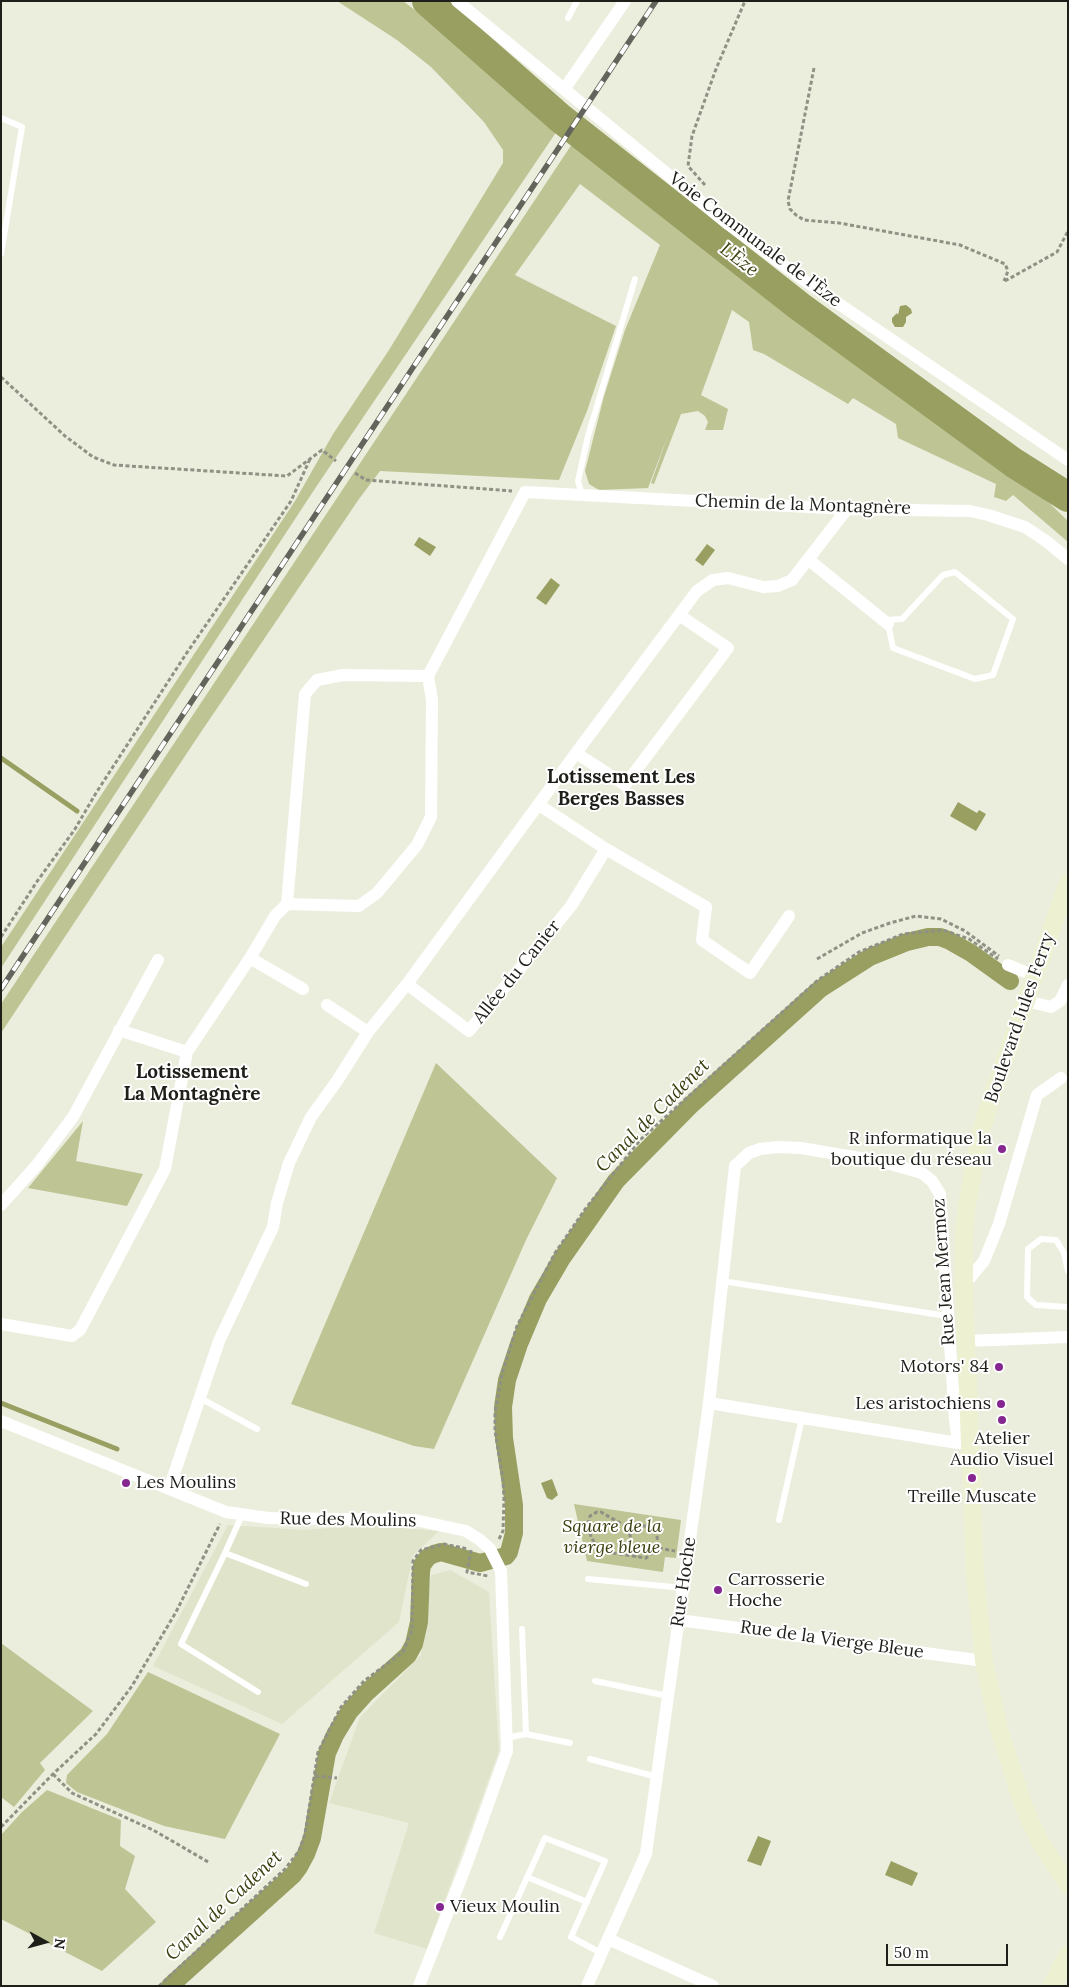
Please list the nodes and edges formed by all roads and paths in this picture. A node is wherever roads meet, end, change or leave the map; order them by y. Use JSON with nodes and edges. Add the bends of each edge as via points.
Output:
{"nodes":[{"id":1,"x":457,"y":1,"type":"edge"},
{"id":2,"x":577,"y":1,"type":"edge"},
{"id":3,"x":626,"y":1,"type":"edge"},
{"id":4,"x":745,"y":1,"type":"edge"},
{"id":5,"x":568,"y":18,"type":"dead end"},
{"id":6,"x":814,"y":68,"type":"dead end"},
{"id":7,"x":566,"y":88,"type":"junction"},
{"id":8,"x":1,"y":118,"type":"edge"},
{"id":9,"x":712,"y":192,"type":"dead end"},
{"id":10,"x":1068,"y":231,"type":"edge"},
{"id":11,"x":1,"y":254,"type":"edge"},
{"id":12,"x":636,"y":279,"type":"dead end"},
{"id":13,"x":1,"y":377,"type":"edge"},
{"id":14,"x":310,"y":459,"type":"junction"},
{"id":15,"x":1068,"y":460,"type":"edge"},
{"id":16,"x":336,"y":461,"type":"dead end"},
{"id":17,"x":355,"y":473,"type":"dead end"},
{"id":18,"x":525,"y":492,"type":"junction"},
{"id":19,"x":583,"y":496,"type":"junction"},
{"id":20,"x":847,"y":509,"type":"junction"},
{"id":21,"x":1068,"y":559,"type":"edge"},
{"id":22,"x":809,"y":560,"type":"junction"},
{"id":23,"x":679,"y":615,"type":"junction"},
{"id":24,"x":885,"y":622,"type":"junction"},
{"id":25,"x":428,"y":676,"type":"junction"},
{"id":26,"x":576,"y":753,"type":"junction"},
{"id":27,"x":539,"y":805,"type":"junction"},
{"id":28,"x":606,"y":849,"type":"junction"},
{"id":29,"x":1068,"y":883,"type":"edge"},
{"id":30,"x":287,"y":904,"type":"junction"},
{"id":31,"x":789,"y":916,"type":"dead end"},
{"id":32,"x":1,"y":937,"type":"edge"},
{"id":33,"x":250,"y":958,"type":"junction"},
{"id":34,"x":817,"y":959,"type":"dead end"},
{"id":35,"x":158,"y":960,"type":"dead end"},
{"id":36,"x":1008,"y":965,"type":"junction"},
{"id":37,"x":1035,"y":976,"type":"junction"},
{"id":38,"x":407,"y":984,"type":"junction"},
{"id":39,"x":1068,"y":985,"type":"edge"},
{"id":40,"x":303,"y":989,"type":"dead end"},
{"id":41,"x":1026,"y":1002,"type":"junction"},
{"id":42,"x":327,"y":1004,"type":"dead end"},
{"id":43,"x":119,"y":1030,"type":"junction"},
{"id":44,"x":368,"y":1032,"type":"junction"},
{"id":45,"x":187,"y":1052,"type":"junction"},
{"id":46,"x":1060,"y":1078,"type":"dead end"},
{"id":47,"x":735,"y":1166,"type":"joint"},
{"id":48,"x":1,"y":1205,"type":"edge"},
{"id":49,"x":1068,"y":1272,"type":"edge"},
{"id":50,"x":722,"y":1281,"type":"junction"},
{"id":51,"x":964,"y":1286,"type":"junction"},
{"id":52,"x":1068,"y":1307,"type":"edge"},
{"id":53,"x":947,"y":1316,"type":"junction"},
{"id":54,"x":1,"y":1324,"type":"edge"},
{"id":55,"x":1068,"y":1338,"type":"edge"},
{"id":56,"x":966,"y":1342,"type":"junction"},
{"id":57,"x":200,"y":1398,"type":"junction"},
{"id":58,"x":709,"y":1403,"type":"junction"},
{"id":59,"x":802,"y":1418,"type":"junction"},
{"id":60,"x":1,"y":1421,"type":"edge"},
{"id":61,"x":257,"y":1429,"type":"dead end"},
{"id":62,"x":964,"y":1443,"type":"junction"},
{"id":63,"x":169,"y":1489,"type":"junction"},
{"id":64,"x":226,"y":1512,"type":"junction"},
{"id":65,"x":242,"y":1514,"type":"junction"},
{"id":66,"x":779,"y":1520,"type":"dead end"},
{"id":67,"x":628,"y":1527,"type":"junction"},
{"id":68,"x":658,"y":1548,"type":"junction"},
{"id":69,"x":490,"y":1549,"type":"junction"},
{"id":70,"x":225,"y":1552,"type":"junction"},
{"id":71,"x":688,"y":1553,"type":"junction"},
{"id":72,"x":635,"y":1556,"type":"junction"},
{"id":73,"x":501,"y":1571,"type":"junction"},
{"id":74,"x":588,"y":1579,"type":"dead end"},
{"id":75,"x":306,"y":1584,"type":"dead end"},
{"id":76,"x":684,"y":1588,"type":"junction"},
{"id":77,"x":679,"y":1620,"type":"junction"},
{"id":78,"x":522,"y":1629,"type":"dead end"},
{"id":79,"x":984,"y":1661,"type":"junction"},
{"id":80,"x":594,"y":1681,"type":"dead end"},
{"id":81,"x":258,"y":1692,"type":"dead end"},
{"id":82,"x":668,"y":1696,"type":"junction"},
{"id":83,"x":526,"y":1734,"type":"junction"},
{"id":84,"x":506,"y":1738,"type":"junction"},
{"id":85,"x":570,"y":1743,"type":"dead end"},
{"id":86,"x":590,"y":1759,"type":"dead end"},
{"id":87,"x":53,"y":1774,"type":"junction"},
{"id":88,"x":315,"y":1776,"type":"junction"},
{"id":89,"x":657,"y":1777,"type":"junction"},
{"id":90,"x":337,"y":1778,"type":"dead end"},
{"id":91,"x":1,"y":1827,"type":"edge"},
{"id":92,"x":210,"y":1863,"type":"dead end"},
{"id":93,"x":527,"y":1877,"type":"junction"},
{"id":94,"x":1068,"y":1885,"type":"edge"},
{"id":95,"x":587,"y":1902,"type":"junction"},
{"id":96,"x":500,"y":1937,"type":"dead end"},
{"id":97,"x":608,"y":1939,"type":"junction"},
{"id":98,"x":601,"y":1954,"type":"junction"},
{"id":99,"x":1068,"y":1954,"type":"edge"},
{"id":100,"x":158,"y":1986,"type":"edge"},
{"id":101,"x":419,"y":1986,"type":"edge"},
{"id":102,"x":587,"y":1986,"type":"edge"},
{"id":103,"x":713,"y":1986,"type":"edge"},
{"id":104,"x":1052,"y":1986,"type":"edge"}],
"edges":[{"from":1,"to":7,"type":"street","name":"Voie Communale de l'Èze"},
{"from":2,"to":5,"type":"lane"},
{"from":3,"to":7,"type":"street"},
{"from":4,"to":9,"type":"path","via":[[692,136],[688,166]]},
{"from":6,"to":10,"type":"path","via":[[788,201],[790,208],[804,220],[960,244],[1005,264],[1008,271],[1004,281],[1057,252]]},
{"from":7,"to":15,"type":"street","name":"Voie Communale de l'Èze","via":[[728,224],[801,278]]},
{"from":8,"to":11,"type":"lane","via":[[22,127]]},
{"from":12,"to":19,"type":"lane","via":[[588,436],[578,481]]},
{"from":13,"to":14,"type":"path","via":[[65,436],[93,457],[114,466],[287,476]]},
{"from":14,"to":16,"type":"path","via":[[322,450]]},
{"from":14,"to":32,"type":"path","via":[[291,501],[186,654],[75,829]]},
{"from":17,"to":18,"type":"path","via":[[366,480]]},
{"from":18,"to":19,"type":"street","name":"Chemin de la Montagnère"},
{"from":18,"to":25,"type":"street"},
{"from":19,"to":20,"type":"street","name":"Chemin de la Montagnère"},
{"from":20,"to":21,"type":"street","name":"Chemin de la Montagnère","via":[[970,511],[988,515],[1034,532]]},
{"from":20,"to":22,"type":"street"},
{"from":22,"to":23,"type":"street","via":[[792,580],[778,586],[763,588],[728,578],[713,580],[697,591]]},
{"from":22,"to":24,"type":"street"},
{"from":23,"to":26,"type":"street"},
{"from":23,"to":26,"type":"street","via":[[728,648],[624,785]]},
{"from":24,"to":24,"type":"lane","via":[[893,648],[975,679],[993,675],[1013,619],[955,572],[943,575],[902,619]]},
{"from":25,"to":30,"type":"street","via":[[432,700],[431,817],[417,845],[377,893],[359,906]]},
{"from":25,"to":30,"type":"street","via":[[343,675],[317,680],[305,694]]},
{"from":26,"to":27,"type":"street"},
{"from":27,"to":28,"type":"street"},
{"from":27,"to":38,"type":"street"},
{"from":28,"to":31,"type":"street","via":[[706,907],[702,940],[750,973]]},
{"from":28,"to":38,"type":"street","name":"Allée du Canier","via":[[571,906],[469,1031]]},
{"from":29,"to":37,"type":"main road","name":"Boulevard Jules Ferry"},
{"from":30,"to":33,"type":"street","via":[[275,916]]},
{"from":33,"to":40,"type":"street"},
{"from":33,"to":45,"type":"street"},
{"from":34,"to":36,"type":"path","via":[[862,933],[916,916],[940,919],[965,931]]},
{"from":35,"to":43,"type":"street"},
{"from":36,"to":37,"type":"street"},
{"from":36,"to":69,"type":"path","via":[[969,939],[943,930],[903,934],[858,952],[818,980],[641,1139],[555,1253],[517,1326],[502,1374],[495,1412],[503,1480],[503,1531]]},
{"from":37,"to":41,"type":"main road","name":"Boulevard Jules Ferry"},
{"from":38,"to":44,"type":"street"},
{"from":39,"to":41,"type":"street","via":[[1060,1001],[1051,1007]]},
{"from":41,"to":51,"type":"main road","name":"Boulevard Jules Ferry","via":[[992,1096],[972,1171],[964,1238]]},
{"from":42,"to":44,"type":"street"},
{"from":43,"to":45,"type":"street"},
{"from":43,"to":48,"type":"street","via":[[73,1117]]},
{"from":44,"to":57,"type":"street","via":[[312,1117],[289,1164],[273,1227],[219,1342]]},
{"from":45,"to":54,"type":"street","via":[[166,1169],[80,1330],[72,1336]]},
{"from":46,"to":51,"type":"street","via":[[1037,1095],[999,1224],[984,1261]]},
{"from":47,"to":50,"type":"street","name":"Rue Hoche"},
{"from":47,"to":53,"type":"street","name":"Rue Jean Mermoz","via":[[748,1153],[760,1149],[801,1148],[883,1162],[922,1173],[932,1180],[940,1194]]},
{"from":49,"to":52,"type":"lane","via":[[1064,1253],[1056,1240],[1041,1239],[1028,1250],[1027,1297],[1036,1304]]},
{"from":50,"to":53,"type":"lane"},
{"from":50,"to":58,"type":"street","name":"Rue Hoche"},
{"from":51,"to":56,"type":"main road","name":"Boulevard Jules Ferry"},
{"from":53,"to":62,"type":"street","name":"Rue Jean Mermoz","via":[[955,1420]]},
{"from":55,"to":56,"type":"street"},
{"from":56,"to":62,"type":"main road","name":"Boulevard Jules Ferry"},
{"from":57,"to":61,"type":"lane"},
{"from":57,"to":63,"type":"street"},
{"from":58,"to":59,"type":"street"},
{"from":58,"to":71,"type":"street","name":"Rue Hoche"},
{"from":59,"to":62,"type":"street"},
{"from":59,"to":66,"type":"lane"},
{"from":60,"to":63,"type":"street","name":"Rue des Moulins"},
{"from":62,"to":79,"type":"main road","name":"Boulevard Jules Ferry"},
{"from":63,"to":64,"type":"street","name":"Rue des Moulins"},
{"from":64,"to":65,"type":"street","name":"Rue des Moulins"},
{"from":64,"to":87,"type":"path","via":[[176,1612],[132,1686],[96,1734]]},
{"from":65,"to":69,"type":"street","name":"Rue des Moulins","via":[[268,1518],[415,1520],[466,1531]]},
{"from":65,"to":70,"type":"lane"},
{"from":67,"to":68,"type":"path","via":[[640,1525],[651,1529],[657,1535]]},
{"from":67,"to":72,"type":"path","via":[[632,1543],[638,1547]]},
{"from":67,"to":72,"type":"path","via":[[601,1512],[593,1513],[588,1520],[590,1537],[599,1548],[612,1554]]},
{"from":68,"to":71,"type":"path"},
{"from":68,"to":72,"type":"path","via":[[646,1558]]},
{"from":69,"to":73,"type":"street","name":"Rue des Moulins"},
{"from":70,"to":75,"type":"lane"},
{"from":70,"to":81,"type":"lane","via":[[181,1644]]},
{"from":71,"to":76,"type":"street","name":"Rue Hoche"},
{"from":73,"to":84,"type":"street","name":"Rue des Moulins"},
{"from":73,"to":88,"type":"path","via":[[492,1577],[467,1572],[471,1550],[444,1544],[421,1550],[413,1561],[412,1630],[403,1652],[364,1681],[341,1707],[318,1752]]},
{"from":74,"to":76,"type":"lane"},
{"from":76,"to":77,"type":"street","name":"Rue Hoche"},
{"from":77,"to":79,"type":"street","name":"Rue de la Vierge Bleue"},
{"from":77,"to":82,"type":"street","name":"Rue Hoche"},
{"from":78,"to":83,"type":"lane"},
{"from":79,"to":94,"type":"main road","name":"Boulevard Jules Ferry","via":[[999,1729],[1023,1805],[1039,1840]]},
{"from":80,"to":82,"type":"lane"},
{"from":82,"to":89,"type":"street","name":"Rue Hoche"},
{"from":83,"to":84,"type":"lane"},
{"from":83,"to":85,"type":"lane"},
{"from":84,"to":101,"type":"street","name":"Rue des Moulins","via":[[507,1751]]},
{"from":86,"to":89,"type":"lane"},
{"from":87,"to":91,"type":"path"},
{"from":87,"to":92,"type":"path","via":[[72,1793],[154,1830]]},
{"from":88,"to":90,"type":"path"},
{"from":88,"to":100,"type":"path","via":[[299,1852],[286,1869]]},
{"from":89,"to":97,"type":"street","name":"Rue Hoche","via":[[646,1854]]},
{"from":93,"to":95,"type":"lane"},
{"from":93,"to":95,"type":"lane","via":[[545,1838],[605,1861]]},
{"from":93,"to":96,"type":"lane"},
{"from":95,"to":98,"type":"lane","via":[[571,1937]]},
{"from":97,"to":98,"type":"street","name":"Rue Hoche"},
{"from":97,"to":103,"type":"street"},
{"from":98,"to":102,"type":"street","name":"Rue Hoche"},
{"from":99,"to":104,"type":"main road"}]}
